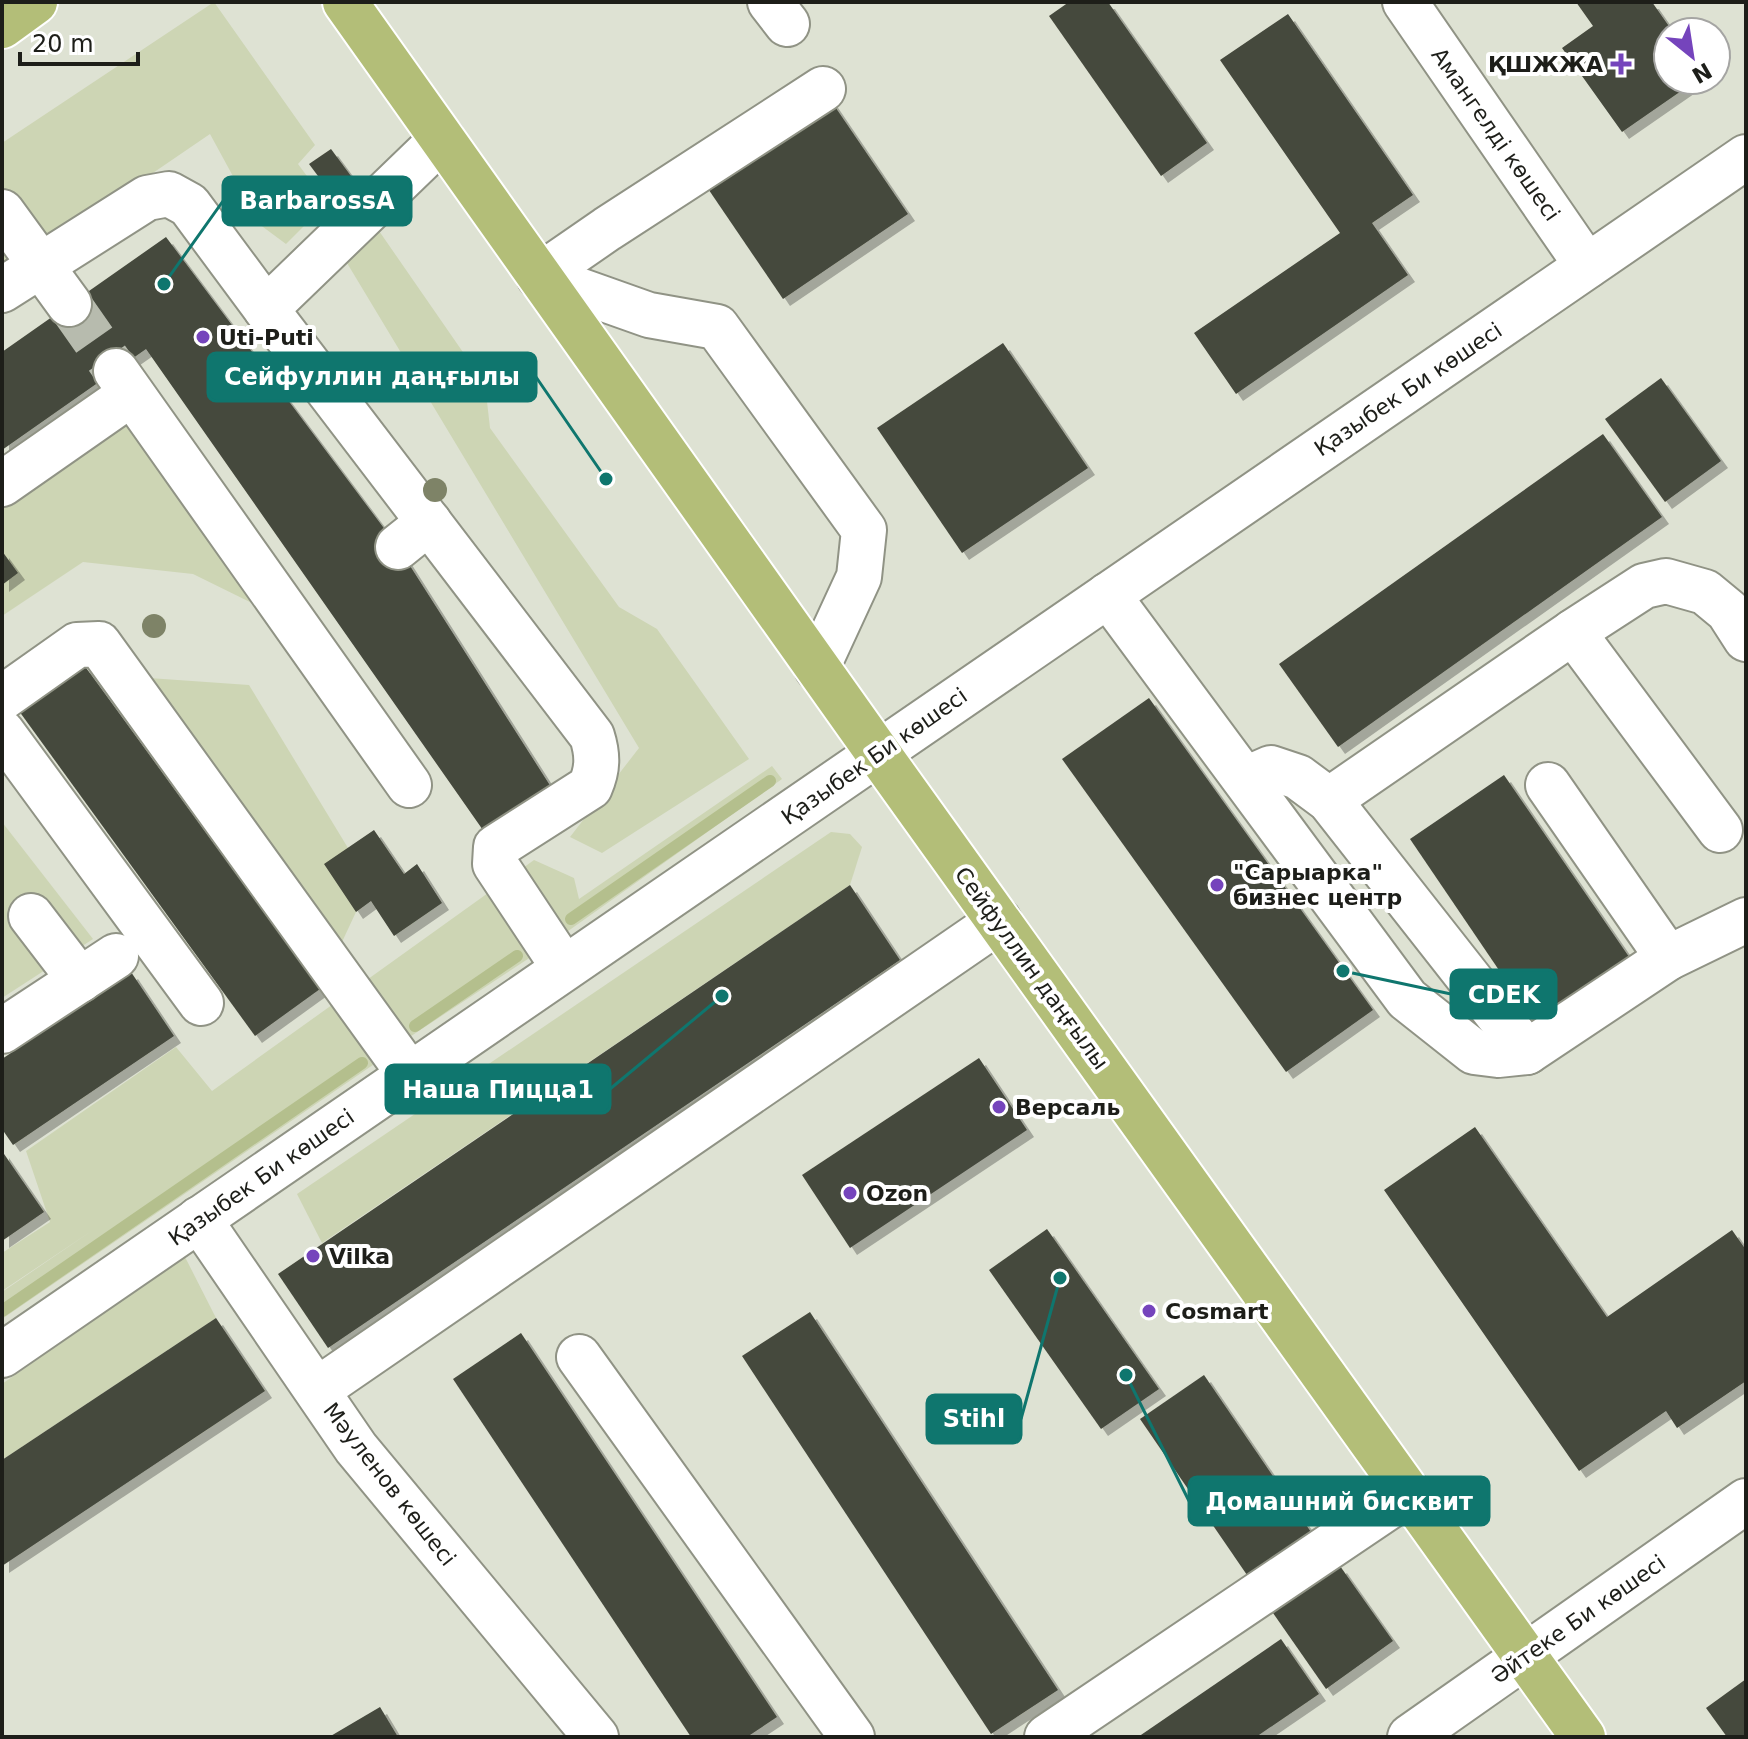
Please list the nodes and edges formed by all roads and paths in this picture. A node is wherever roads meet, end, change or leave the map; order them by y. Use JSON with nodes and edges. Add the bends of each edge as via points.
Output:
{"nodes":[{"id":1,"x":35,"y":2,"type":"edge"},
{"id":2,"x":345,"y":2,"type":"edge"},
{"id":3,"x":1405,"y":2,"type":"edge"},
{"id":4,"x":2,"y":26,"type":"edge"},
{"id":5,"x":823,"y":89,"type":"dead end"},
{"id":6,"x":442,"y":139,"type":"junction"},
{"id":7,"x":1746,"y":157,"type":"edge"},
{"id":8,"x":2,"y":212,"type":"edge"},
{"id":9,"x":41,"y":264,"type":"junction"},
{"id":10,"x":1587,"y":266,"type":"junction"},
{"id":11,"x":539,"y":276,"type":"junction"},
{"id":12,"x":2,"y":290,"type":"edge"},
{"id":13,"x":69,"y":304,"type":"tunnel mouth"},
{"id":14,"x":266,"y":309,"type":"junction"},
{"id":15,"x":2,"y":484,"type":"edge"},
{"id":16,"x":1108,"y":595,"type":"junction"},
{"id":17,"x":1573,"y":632,"type":"junction"},
{"id":18,"x":1746,"y":639,"type":"edge"},
{"id":19,"x":817,"y":668,"type":"junction"},
{"id":20,"x":2,"y":698,"type":"edge"},
{"id":21,"x":2,"y":732,"type":"edge"},
{"id":22,"x":878,"y":753,"type":"junction"},
{"id":23,"x":1246,"y":779,"type":"junction"},
{"id":24,"x":409,"y":785,"type":"dead end"},
{"id":25,"x":1548,"y":785,"type":"dead end"},
{"id":26,"x":1329,"y":800,"type":"junction"},
{"id":27,"x":1720,"y":830,"type":"dead end"},
{"id":28,"x":31,"y":916,"type":"dead end"},
{"id":29,"x":1746,"y":920,"type":"edge"},
{"id":30,"x":999,"y":921,"type":"junction"},
{"id":31,"x":116,"y":956,"type":"dead end"},
{"id":32,"x":1668,"y":958,"type":"junction"},
{"id":33,"x":564,"y":968,"type":"junction"},
{"id":34,"x":80,"y":980,"type":"junction"},
{"id":35,"x":201,"y":1003,"type":"dead end"},
{"id":36,"x":2,"y":1031,"type":"edge"},
{"id":37,"x":1527,"y":1052,"type":"junction"},
{"id":38,"x":410,"y":1075,"type":"junction"},
{"id":39,"x":199,"y":1219,"type":"junction"},
{"id":40,"x":2,"y":1355,"type":"edge"},
{"id":41,"x":579,"y":1357,"type":"dead end"},
{"id":42,"x":317,"y":1390,"type":"junction"},
{"id":43,"x":1409,"y":1493,"type":"junction"},
{"id":44,"x":1746,"y":1501,"type":"edge"},
{"id":45,"x":1525,"y":1655,"type":"junction"},
{"id":46,"x":596,"y":1737,"type":"edge"},
{"id":47,"x":852,"y":1737,"type":"edge"},
{"id":48,"x":1047,"y":1737,"type":"edge"},
{"id":49,"x":1410,"y":1737,"type":"edge"},
{"id":50,"x":1583,"y":1737,"type":"edge"}],
"edges":[{"from":1,"to":4,"type":"main road"},
{"from":2,"to":6,"type":"main road","name":"Сейфуллин даңғылы"},
{"from":3,"to":10,"type":"street","name":"Амангелді көшесі"},
{"from":5,"to":11,"type":"street"},
{"from":6,"to":11,"type":"main road","name":"Сейфуллин даңғылы"},
{"from":6,"to":14,"type":"street"},
{"from":7,"to":10,"type":"street","name":"Қазыбек Би көшесі"},
{"from":8,"to":9,"type":"street"},
{"from":9,"to":12,"type":"street"},
{"from":9,"to":13,"type":"street"},
{"from":9,"to":14,"type":"street","via":[[147,198],[169,194],[189,205]]},
{"from":10,"to":16,"type":"street","name":"Қазыбек Би көшесі"},
{"from":11,"to":19,"type":"main road","name":"Сейфуллин даңғылы"},
{"from":11,"to":19,"type":"street","via":[[649,315],[717,327],[864,530],[859,577]]},
{"from":14,"to":33,"type":"street","via":[[413,535],[592,736],[597,752],[590,787],[496,847],[495,864]]},
{"from":15,"to":24,"type":"street","via":[[123,382]]},
{"from":16,"to":22,"type":"street","name":"Қазыбек Би көшесі"},
{"from":16,"to":23,"type":"street"},
{"from":17,"to":18,"type":"street","via":[[1644,586],[1666,581],[1705,592],[1728,611]]},
{"from":17,"to":26,"type":"street"},
{"from":17,"to":27,"type":"street"},
{"from":19,"to":22,"type":"main road","name":"Сейфуллин даңғылы"},
{"from":20,"to":38,"type":"street","via":[[77,645],[99,644]]},
{"from":21,"to":35,"type":"street"},
{"from":22,"to":30,"type":"main road","name":"Сейфуллин даңғылы"},
{"from":22,"to":33,"type":"street","name":"Қазыбек Би көшесі"},
{"from":23,"to":26,"type":"street","via":[[1271,768],[1298,777]]},
{"from":23,"to":37,"type":"street","via":[[1407,999],[1474,1052]]},
{"from":25,"to":32,"type":"street"},
{"from":26,"to":37,"type":"street"},
{"from":28,"to":34,"type":"street"},
{"from":29,"to":32,"type":"street"},
{"from":30,"to":42,"type":"street"},
{"from":30,"to":43,"type":"main road","name":"Сейфуллин даңғылы"},
{"from":31,"to":34,"type":"street"},
{"from":32,"to":37,"type":"street"},
{"from":33,"to":38,"type":"street","name":"Қазыбек Би көшесі"},
{"from":34,"to":36,"type":"street"},
{"from":38,"to":39,"type":"street","name":"Қазыбек Би көшесі"},
{"from":39,"to":40,"type":"street","name":"Қазыбек Би көшесі"},
{"from":39,"to":42,"type":"street","name":"Мәуленов көшесі"},
{"from":41,"to":47,"type":"street"},
{"from":42,"to":46,"type":"street","name":"Мәуленов көшесі","via":[[356,1448]]},
{"from":43,"to":45,"type":"main road","name":"Сейфуллин даңғылы"},
{"from":43,"to":48,"type":"street"},
{"from":44,"to":45,"type":"street","name":"Әйтеке Би көшесі"},
{"from":45,"to":49,"type":"street","name":"Әйтеке Би көшесі"},
{"from":45,"to":50,"type":"main road","name":"Сейфуллин даңғылы"}]}
